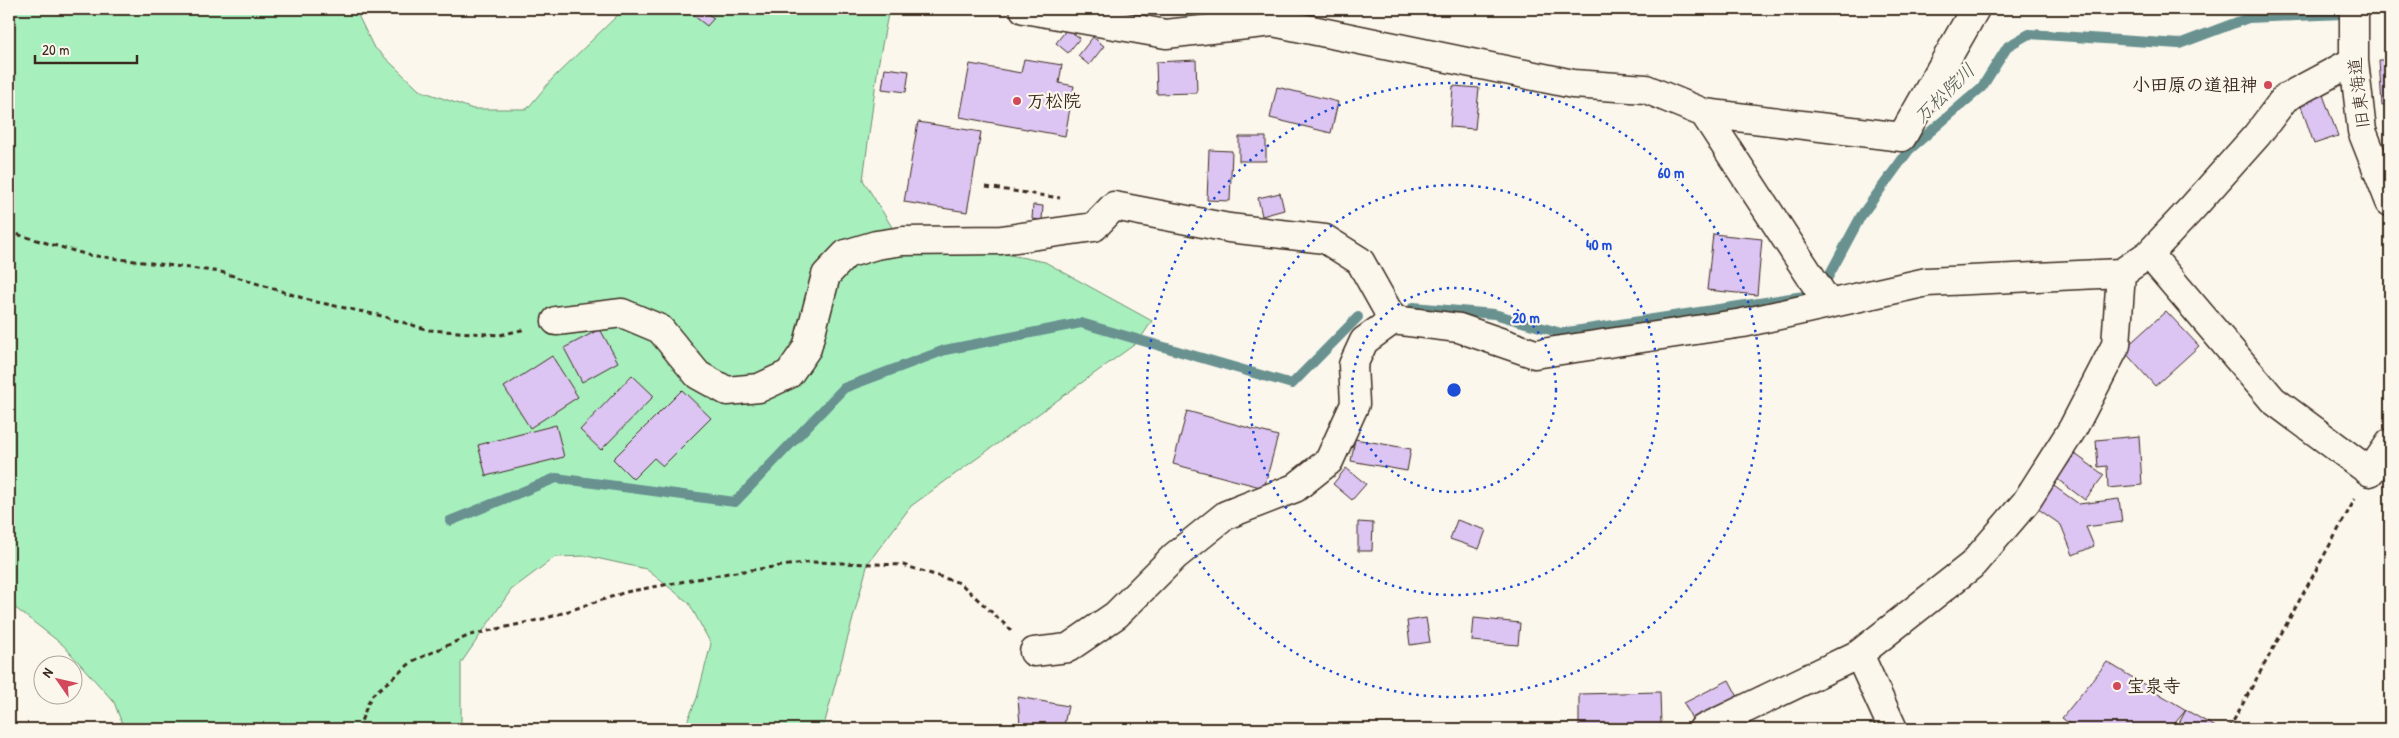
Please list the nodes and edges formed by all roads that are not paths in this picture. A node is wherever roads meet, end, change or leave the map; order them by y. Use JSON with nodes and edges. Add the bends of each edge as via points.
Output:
{"nodes":[{"id":1,"x":1024,"y":9,"type":"edge"},
{"id":2,"x":1975,"y":9,"type":"edge"},
{"id":3,"x":2354,"y":10,"type":"edge"},
{"id":4,"x":2354,"y":61,"type":"junction"},
{"id":5,"x":1704,"y":113,"type":"junction"},
{"id":6,"x":2390,"y":202,"type":"edge"},
{"id":7,"x":2149,"y":254,"type":"junction"},
{"id":8,"x":2120,"y":273,"type":"junction"},
{"id":9,"x":1828,"y":303,"type":"junction"},
{"id":10,"x":1393,"y":320,"type":"junction"},
{"id":11,"x":556,"y":321,"type":"road end"},
{"id":12,"x":2390,"y":442,"type":"edge"},
{"id":13,"x":1034,"y":652,"type":"road end"},
{"id":14,"x":1859,"y":654,"type":"junction"},
{"id":15,"x":1703,"y":729,"type":"edge"},
{"id":16,"x":1893,"y":729,"type":"edge"}],
"edges":[{"from":1,"to":5,"type":"street","via":[[1166,34],[1273,22],[1573,84],[1646,89]]},
{"from":2,"to":5,"type":"street","via":[[1902,137]]},
{"from":3,"to":4,"type":"street","name":"旧東海道"},
{"from":4,"to":6,"type":"street","name":"旧東海道","via":[[2362,131]]},
{"from":4,"to":7,"type":"street","via":[[2285,98],[2219,178]]},
{"from":5,"to":9,"type":"street"},
{"from":7,"to":8,"type":"street"},
{"from":7,"to":12,"type":"street","via":[[2272,400],[2370,472]]},
{"from":8,"to":9,"type":"street","via":[[1927,282]]},
{"from":8,"to":14,"type":"street","via":[[2116,345],[2073,428],[2026,502],[1972,564]]},
{"from":9,"to":10,"type":"street","via":[[1743,322],[1535,354],[1458,328]]},
{"from":10,"to":11,"type":"street","via":[[1360,261],[1325,239],[1229,228],[1114,206],[1094,227],[1001,240],[903,241],[846,254],[826,275],[807,348],[789,374],[759,388],[728,391],[698,375],[660,329],[622,313]]},
{"from":10,"to":13,"type":"street","via":[[1364,341],[1353,365],[1355,404],[1329,461],[1296,488],[1226,515],[1175,556],[1116,614],[1068,648]]},
{"from":14,"to":15,"type":"street"},
{"from":14,"to":16,"type":"street"}]}
